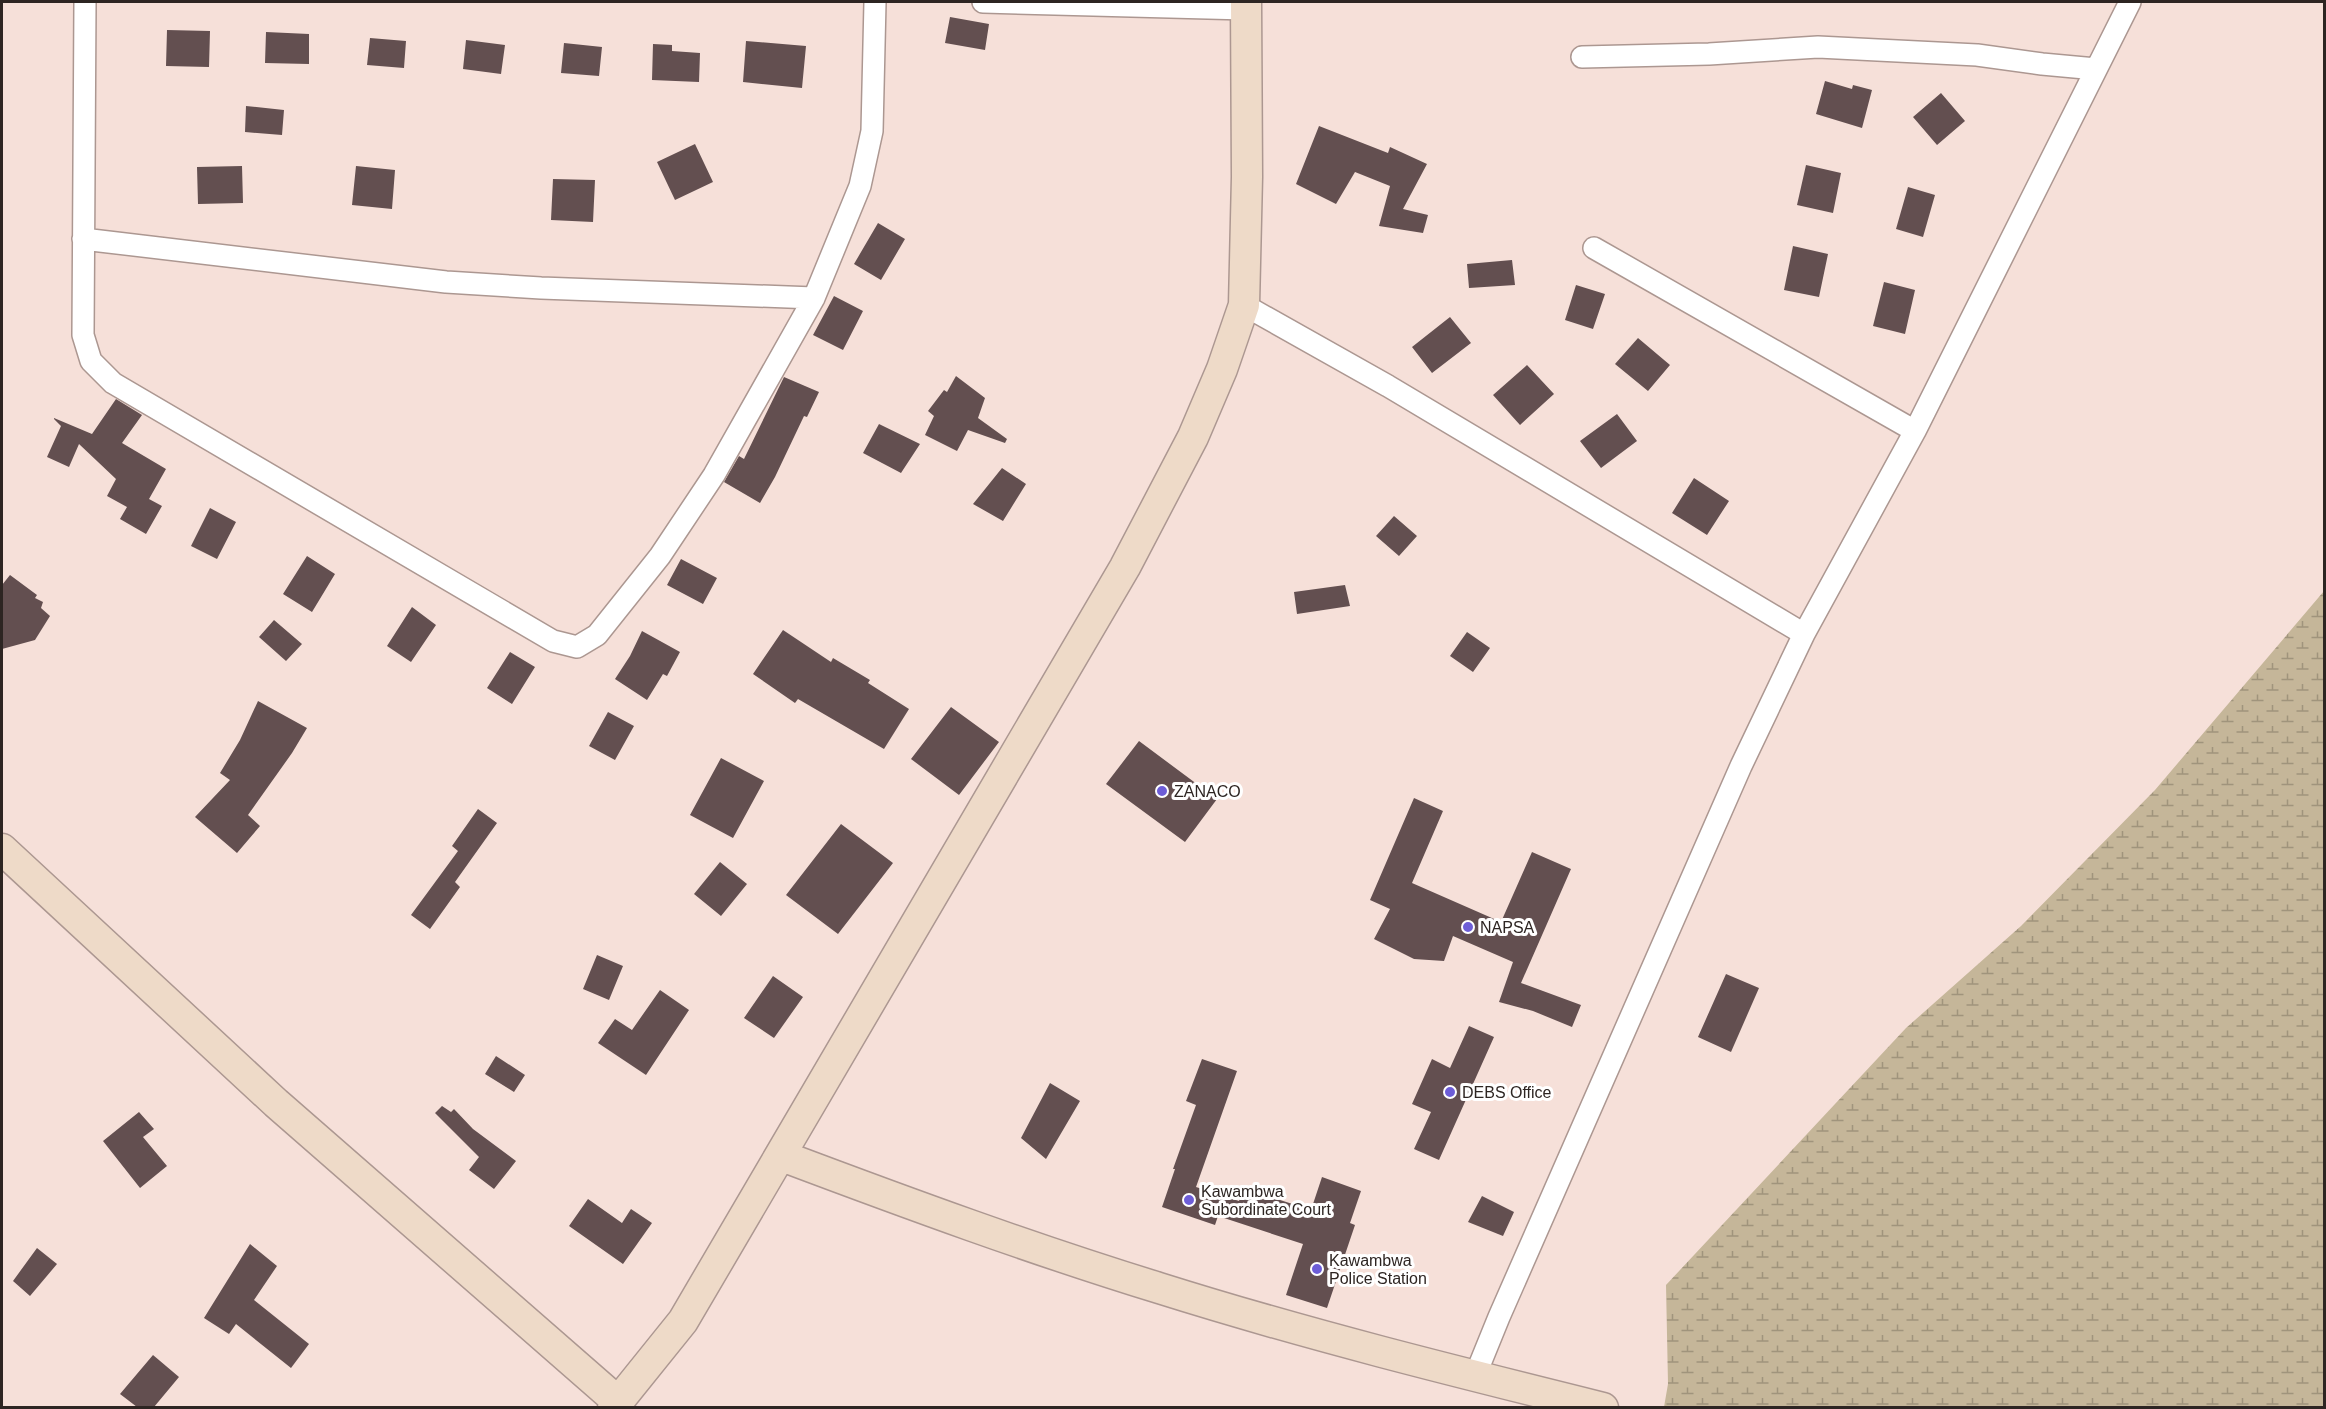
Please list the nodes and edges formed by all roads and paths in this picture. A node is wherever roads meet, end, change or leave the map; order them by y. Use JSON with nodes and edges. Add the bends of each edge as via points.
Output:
{"nodes":[{"id":1,"x":85,"y":2,"type":"edge"},
{"id":2,"x":875,"y":2,"type":"edge"},
{"id":3,"x":983,"y":2,"type":"edge"},
{"id":4,"x":2130,"y":2,"type":"edge"},
{"id":5,"x":1246,"y":5,"type":"edge"},
{"id":6,"x":1582,"y":57,"type":"dead end"},
{"id":7,"x":2096,"y":69,"type":"junction"},
{"id":8,"x":83,"y":240,"type":"junction"},
{"id":9,"x":1594,"y":248,"type":"dead end"},
{"id":10,"x":814,"y":298,"type":"junction"},
{"id":11,"x":1244,"y":305,"type":"junction"},
{"id":12,"x":1915,"y":431,"type":"junction"},
{"id":13,"x":1804,"y":634,"type":"junction"},
{"id":14,"x":2,"y":849,"type":"edge"},
{"id":15,"x":782,"y":1156,"type":"junction"},
{"id":16,"x":1475,"y":1376,"type":"junction"},
{"id":17,"x":615,"y":1404,"type":"edge"},
{"id":18,"x":1603,"y":1407,"type":"edge"}],
"edges":[{"from":1,"to":8,"type":"street"},
{"from":2,"to":10,"type":"street","via":[[872,131],[860,186]]},
{"from":3,"to":5,"type":"street"},
{"from":4,"to":7,"type":"street"},
{"from":5,"to":11,"type":"main road"},
{"from":6,"to":7,"type":"street","via":[[1818,48],[1977,55]]},
{"from":7,"to":12,"type":"street"},
{"from":8,"to":10,"type":"street","via":[[446,282]]},
{"from":8,"to":10,"type":"street","via":[[83,335],[92,361],[113,383],[552,641],[577,647],[597,635],[660,556],[714,475]]},
{"from":9,"to":12,"type":"street"},
{"from":11,"to":13,"type":"street","via":[[1388,386]]},
{"from":11,"to":15,"type":"main road","via":[[1193,437],[1125,567]]},
{"from":12,"to":13,"type":"street"},
{"from":13,"to":16,"type":"street","via":[[1736,777]]},
{"from":14,"to":17,"type":"main road","via":[[276,1103]]},
{"from":15,"to":16,"type":"main road","via":[[961,1223],[1160,1288]]},
{"from":15,"to":17,"type":"main road","via":[[683,1321]]},
{"from":16,"to":18,"type":"main road"}]}
